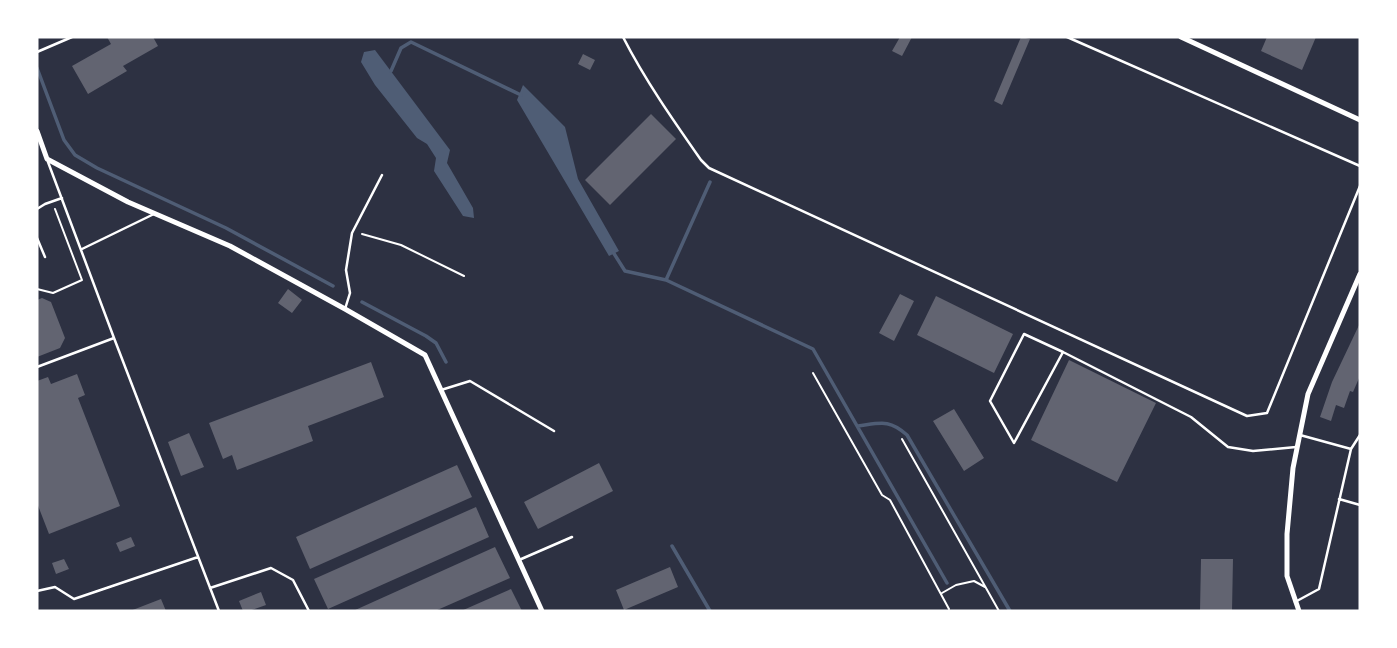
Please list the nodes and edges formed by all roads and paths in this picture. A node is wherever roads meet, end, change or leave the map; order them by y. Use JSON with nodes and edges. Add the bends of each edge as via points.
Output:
{"nodes":[{"id":1,"x":72,"y":37,"type":"edge"},
{"id":2,"x":623,"y":37,"type":"edge"},
{"id":3,"x":1067,"y":37,"type":"edge"},
{"id":4,"x":1181,"y":37,"type":"edge"},
{"id":5,"x":37,"y":52,"type":"edge"},
{"id":6,"x":1360,"y":120,"type":"edge"},
{"id":7,"x":37,"y":131,"type":"edge"},
{"id":8,"x":47,"y":159,"type":"junction"},
{"id":9,"x":1360,"y":166,"type":"edge"},
{"id":10,"x":382,"y":175,"type":"dead end"},
{"id":11,"x":1360,"y":186,"type":"edge"},
{"id":12,"x":62,"y":198,"type":"junction"},
{"id":13,"x":53,"y":201,"type":"junction"},
{"id":14,"x":37,"y":209,"type":"edge"},
{"id":15,"x":156,"y":214,"type":"junction"},
{"id":16,"x":352,"y":233,"type":"junction"},
{"id":17,"x":37,"y":238,"type":"edge"},
{"id":18,"x":82,"y":250,"type":"junction"},
{"id":19,"x":44,"y":257,"type":"dead end"},
{"id":20,"x":1360,"y":274,"type":"edge"},
{"id":21,"x":464,"y":276,"type":"dead end"},
{"id":22,"x":37,"y":289,"type":"edge"},
{"id":23,"x":345,"y":309,"type":"junction"},
{"id":24,"x":114,"y":338,"type":"junction"},
{"id":25,"x":1063,"y":352,"type":"junction"},
{"id":26,"x":37,"y":367,"type":"edge"},
{"id":27,"x":813,"y":373,"type":"dead end"},
{"id":28,"x":441,"y":390,"type":"junction"},
{"id":29,"x":554,"y":431,"type":"dead end"},
{"id":30,"x":1300,"y":435,"type":"junction"},
{"id":31,"x":1360,"y":435,"type":"edge"},
{"id":32,"x":902,"y":439,"type":"dead end"},
{"id":33,"x":1297,"y":447,"type":"junction"},
{"id":34,"x":1351,"y":449,"type":"junction"},
{"id":35,"x":1339,"y":499,"type":"junction"},
{"id":36,"x":1360,"y":505,"type":"edge"},
{"id":37,"x":572,"y":537,"type":"dead end"},
{"id":38,"x":198,"y":557,"type":"junction"},
{"id":39,"x":519,"y":560,"type":"junction"},
{"id":40,"x":210,"y":587,"type":"junction"},
{"id":41,"x":985,"y":588,"type":"junction"},
{"id":42,"x":37,"y":591,"type":"edge"},
{"id":43,"x":941,"y":594,"type":"junction"},
{"id":44,"x":1295,"y":601,"type":"junction"},
{"id":45,"x":949,"y":609,"type":"dead end"},
{"id":46,"x":219,"y":611,"type":"edge"},
{"id":47,"x":309,"y":611,"type":"edge"},
{"id":48,"x":542,"y":611,"type":"edge"},
{"id":49,"x":999,"y":611,"type":"edge"},
{"id":50,"x":1299,"y":611,"type":"edge"}],
"edges":[{"from":1,"to":5,"type":"lane"},
{"from":2,"to":11,"type":"lane","via":[[658,97],[709,167],[1247,416],[1267,414]]},
{"from":3,"to":9,"type":"lane"},
{"from":4,"to":6,"type":"street"},
{"from":7,"to":8,"type":"street"},
{"from":8,"to":12,"type":"lane"},
{"from":8,"to":15,"type":"street"},
{"from":10,"to":16,"type":"lane"},
{"from":12,"to":13,"type":"lane"},
{"from":12,"to":18,"type":"lane"},
{"from":13,"to":14,"type":"lane"},
{"from":13,"to":22,"type":"path","via":[[82,280],[53,293]]},
{"from":15,"to":18,"type":"lane"},
{"from":15,"to":23,"type":"street","via":[[230,246]]},
{"from":16,"to":21,"type":"path","via":[[401,245]]},
{"from":16,"to":23,"type":"lane","via":[[346,271],[350,293]]},
{"from":17,"to":19,"type":"lane"},
{"from":18,"to":24,"type":"lane"},
{"from":20,"to":30,"type":"street","via":[[1308,394]]},
{"from":23,"to":28,"type":"street","via":[[425,355]]},
{"from":24,"to":26,"type":"lane"},
{"from":24,"to":38,"type":"lane"},
{"from":25,"to":25,"type":"lane","via":[[1051,375],[1014,443],[990,401],[1024,334]]},
{"from":25,"to":33,"type":"lane","via":[[1191,417],[1228,447],[1253,452]]},
{"from":27,"to":43,"type":"path"},
{"from":28,"to":29,"type":"lane","via":[[470,381]]},
{"from":28,"to":39,"type":"street"},
{"from":30,"to":33,"type":"street"},
{"from":30,"to":34,"type":"lane"},
{"from":31,"to":34,"type":"lane"},
{"from":32,"to":41,"type":"path"},
{"from":33,"to":44,"type":"street","via":[[1287,534],[1287,576]]},
{"from":34,"to":35,"type":"lane"},
{"from":35,"to":36,"type":"lane"},
{"from":35,"to":44,"type":"lane","via":[[1319,589]]},
{"from":37,"to":39,"type":"lane"},
{"from":38,"to":40,"type":"lane"},
{"from":38,"to":42,"type":"lane","via":[[74,599],[55,587]]},
{"from":39,"to":48,"type":"street"},
{"from":40,"to":46,"type":"lane"},
{"from":40,"to":47,"type":"lane","via":[[271,568],[293,580]]},
{"from":41,"to":43,"type":"path","via":[[974,581]]},
{"from":41,"to":49,"type":"path"},
{"from":43,"to":45,"type":"path"},
{"from":44,"to":50,"type":"street"}]}
